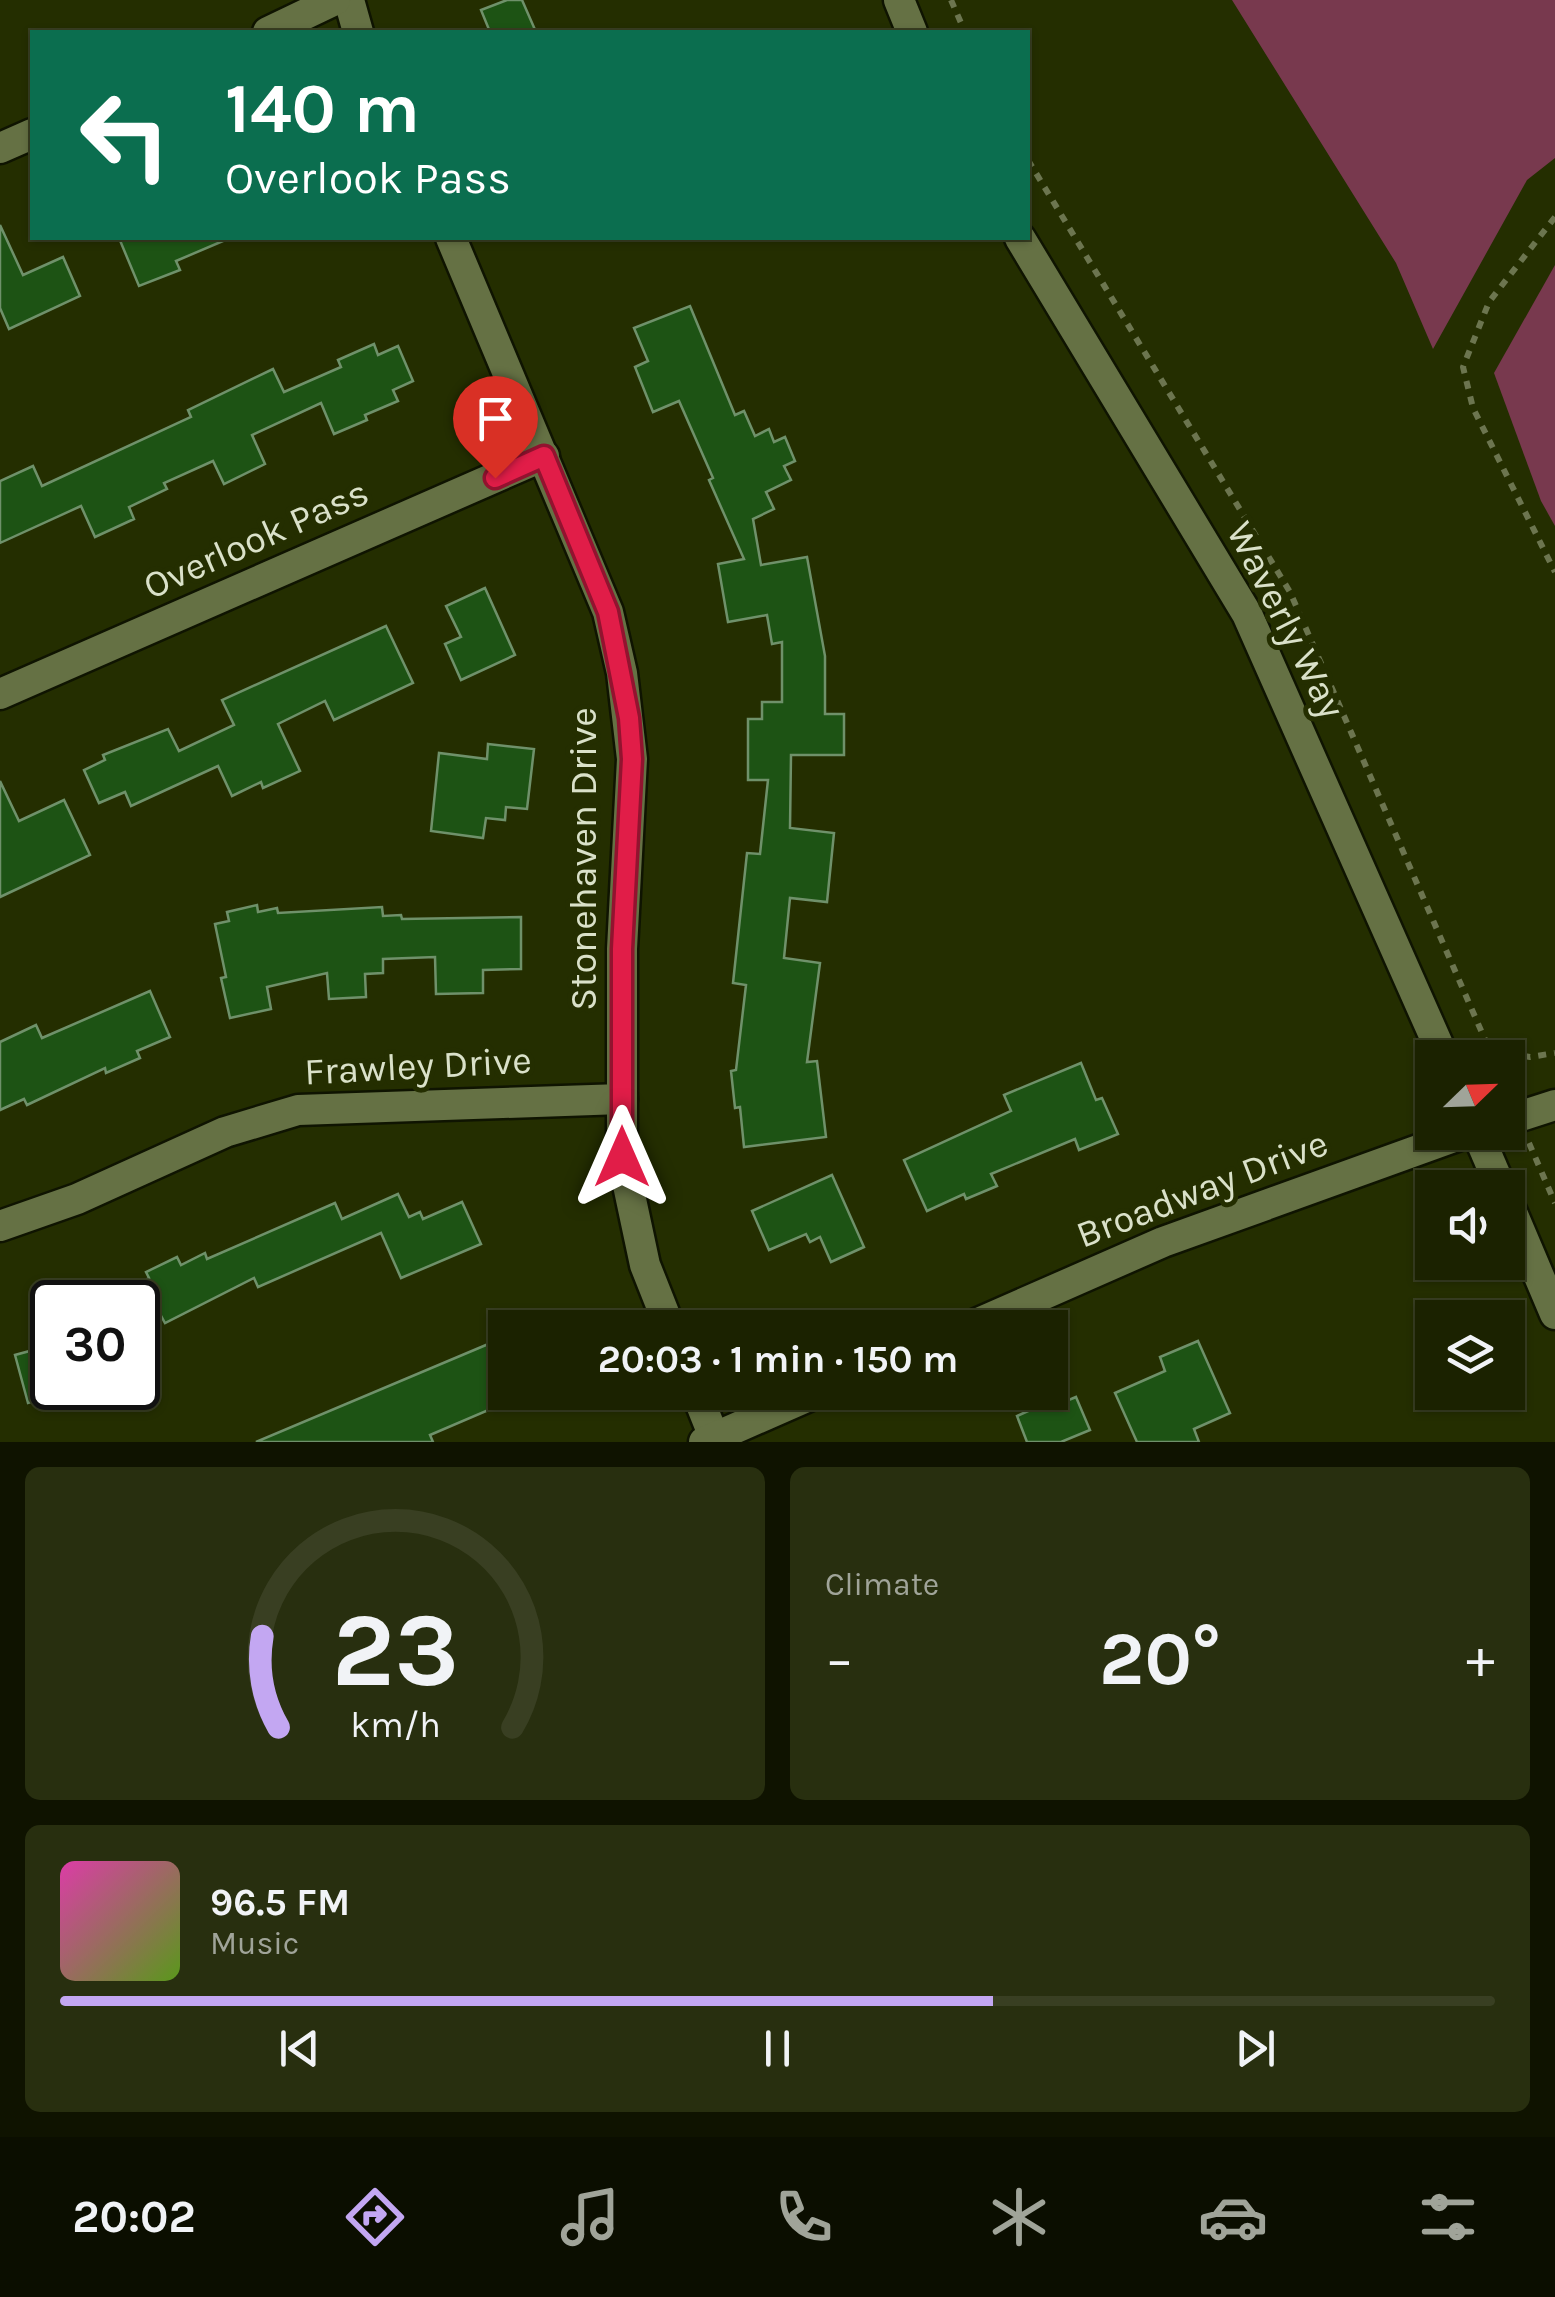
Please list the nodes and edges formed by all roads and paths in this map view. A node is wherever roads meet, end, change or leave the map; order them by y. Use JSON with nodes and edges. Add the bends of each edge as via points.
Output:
{"nodes":[{"id":1,"x":335,"y":0,"type":"edge"},
{"id":2,"x":349,"y":0,"type":"edge"},
{"id":3,"x":898,"y":0,"type":"edge"},
{"id":4,"x":951,"y":0,"type":"edge"},
{"id":5,"x":272,"y":30,"type":"edge"},
{"id":6,"x":357,"y":30,"type":"edge"},
{"id":7,"x":911,"y":30,"type":"edge"},
{"id":8,"x":964,"y":30,"type":"edge"},
{"id":9,"x":30,"y":135,"type":"edge"},
{"id":10,"x":0,"y":148,"type":"edge"},
{"id":11,"x":1555,"y":217,"type":"edge"},
{"id":12,"x":452,"y":240,"type":"edge"},
{"id":13,"x":1021,"y":240,"type":"edge"},
{"id":14,"x":544,"y":456,"type":"junction"},
{"id":15,"x":1555,"y":572,"type":"edge"},
{"id":16,"x":0,"y":694,"type":"edge"},
{"id":17,"x":1436,"y":1040,"type":"edge"},
{"id":18,"x":1555,"y":1053,"type":"edge"},
{"id":19,"x":1525,"y":1055,"type":"edge"},
{"id":20,"x":622,"y":1098,"type":"junction"},
{"id":21,"x":1555,"y":1106,"type":"edge"},
{"id":22,"x":1525,"y":1115,"type":"edge"},
{"id":23,"x":1418,"y":1150,"type":"edge"},
{"id":24,"x":0,"y":1226,"type":"edge"},
{"id":25,"x":1525,"y":1244,"type":"edge"},
{"id":26,"x":663,"y":1310,"type":"edge"},
{"id":27,"x":1009,"y":1310,"type":"edge"},
{"id":28,"x":1555,"y":1314,"type":"edge"},
{"id":29,"x":702,"y":1410,"type":"edge"},
{"id":30,"x":778,"y":1410,"type":"edge"},
{"id":31,"x":711,"y":1440,"type":"edge"}],
"edges":[{"from":1,"to":5,"type":"street"},
{"from":2,"to":6,"type":"street"},
{"from":3,"to":7,"type":"street"},
{"from":4,"to":8,"type":"path"},
{"from":9,"to":10,"type":"street"},
{"from":11,"to":15,"type":"path","via":[[1489,302],[1464,367],[1474,408]]},
{"from":12,"to":14,"type":"street","name":"Stonehaven Drive"},
{"from":13,"to":17,"type":"street","name":"Waverly Way","via":[[1247,614]]},
{"from":14,"to":16,"type":"street","name":"Overlook Pass"},
{"from":14,"to":20,"type":"street","name":"Stonehaven Drive","via":[[608,612],[629,718]]},
{"from":18,"to":19,"type":"path"},
{"from":20,"to":24,"type":"street","name":"Frawley Drive","via":[[298,1110],[225,1132]]},
{"from":20,"to":26,"type":"street","name":"Stonehaven Drive","via":[[622,1157],[645,1265]]},
{"from":21,"to":22,"type":"street"},
{"from":23,"to":27,"type":"street","name":"Broadway Drive","via":[[1164,1242]]},
{"from":25,"to":28,"type":"street"},
{"from":29,"to":31,"type":"street"},
{"from":30,"to":31,"type":"street"}]}
